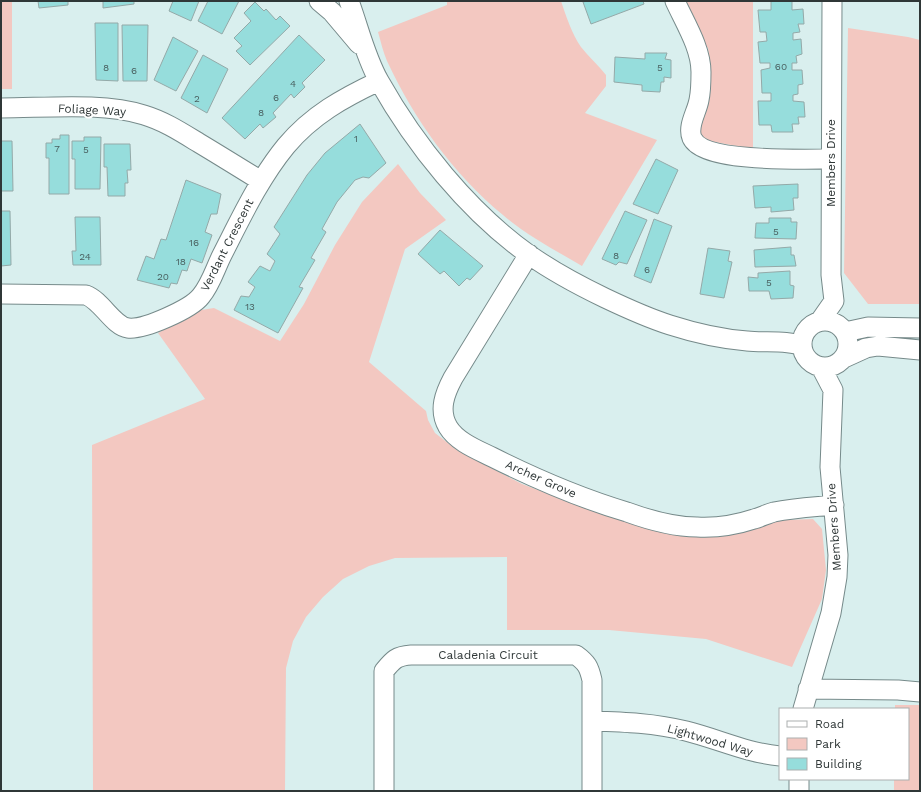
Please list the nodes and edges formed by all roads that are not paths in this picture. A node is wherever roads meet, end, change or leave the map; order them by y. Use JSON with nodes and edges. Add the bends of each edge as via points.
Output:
{"nodes":[{"id":1,"x":319,"y":1,"type":"edge"},
{"id":2,"x":349,"y":1,"type":"edge"},
{"id":3,"x":675,"y":1,"type":"edge"},
{"id":4,"x":832,"y":1,"type":"edge"},
{"id":5,"x":365,"y":51,"type":"junction"},
{"id":6,"x":379,"y":81,"type":"junction"},
{"id":7,"x":1,"y":108,"type":"edge"},
{"id":8,"x":831,"y":159,"type":"junction"},
{"id":9,"x":261,"y":181,"type":"junction"},
{"id":10,"x":528,"y":254,"type":"junction"},
{"id":11,"x":1,"y":294,"type":"edge"},
{"id":12,"x":820,"y":321,"type":"junction"},
{"id":13,"x":920,"y":328,"type":"edge"},
{"id":14,"x":845,"y":332,"type":"junction"},
{"id":15,"x":802,"y":346,"type":"junction"},
{"id":16,"x":920,"y":350,"type":"edge"},
{"id":17,"x":844,"y":358,"type":"junction"},
{"id":18,"x":820,"y":367,"type":"junction"},
{"id":19,"x":834,"y":505,"type":"junction"},
{"id":20,"x":808,"y":689,"type":"junction"},
{"id":21,"x":920,"y":692,"type":"edge"},
{"id":22,"x":803,"y":708,"type":"edge"},
{"id":23,"x":592,"y":721,"type":"junction"},
{"id":24,"x":779,"y":756,"type":"edge"},
{"id":25,"x":799,"y":780,"type":"edge"},
{"id":26,"x":384,"y":791,"type":"edge"},
{"id":27,"x":592,"y":791,"type":"edge"},
{"id":28,"x":799,"y":791,"type":"edge"}],
"edges":[{"from":1,"to":5,"type":"street","via":[[349,30]]},
{"from":2,"to":5,"type":"street"},
{"from":3,"to":8,"type":"street","via":[[695,46],[701,70],[700,94],[691,128],[694,141],[707,149],[736,156]]},
{"from":4,"to":8,"type":"street","name":"Members Drive"},
{"from":5,"to":6,"type":"street"},
{"from":6,"to":9,"type":"street","name":"Verdant Crescent","via":[[318,115],[287,145]]},
{"from":6,"to":10,"type":"street","via":[[412,133],[444,174],[494,227]]},
{"from":7,"to":9,"type":"street","name":"Foliage Way","via":[[114,109],[145,115],[180,131]]},
{"from":8,"to":12,"type":"street","name":"Members Drive","via":[[834,301]]},
{"from":9,"to":11,"type":"street","name":"Verdant Crescent","via":[[207,287],[192,304],[175,314],[142,326],[126,328],[86,295]]},
{"from":10,"to":15,"type":"street","via":[[581,286],[668,324],[731,340],[794,343]]},
{"from":10,"to":19,"type":"street","name":"Archer Grove","via":[[445,393],[443,406],[451,432],[501,462],[543,482],[644,518],[679,526],[717,527],[737,524],[772,513]]},
{"from":12,"to":14,"type":"street","via":[[834,323]]},
{"from":12,"to":15,"type":"street","via":[[804,332]]},
{"from":13,"to":14,"type":"street","via":[[868,327]]},
{"from":14,"to":17,"type":"street","via":[[848,346]]},
{"from":15,"to":18,"type":"street","via":[[803,353],[808,359]]},
{"from":16,"to":17,"type":"street","via":[[878,346],[866,348]]},
{"from":17,"to":18,"type":"street","via":[[833,366]]},
{"from":18,"to":19,"type":"street","name":"Members Drive","via":[[833,390],[830,467]]},
{"from":19,"to":20,"type":"street","name":"Members Drive","via":[[838,577],[831,613]]},
{"from":20,"to":21,"type":"street"},
{"from":20,"to":22,"type":"street","name":"Members Drive"},
{"from":23,"to":24,"type":"street","name":"Lightwood Way","via":[[654,725],[686,731],[752,752]]},
{"from":23,"to":26,"type":"street","name":"Caladenia Circuit","via":[[592,680],[589,668],[576,655],[400,656],[384,671]]},
{"from":23,"to":27,"type":"street","name":"Caladenia Circuit"},
{"from":25,"to":28,"type":"street"}]}
